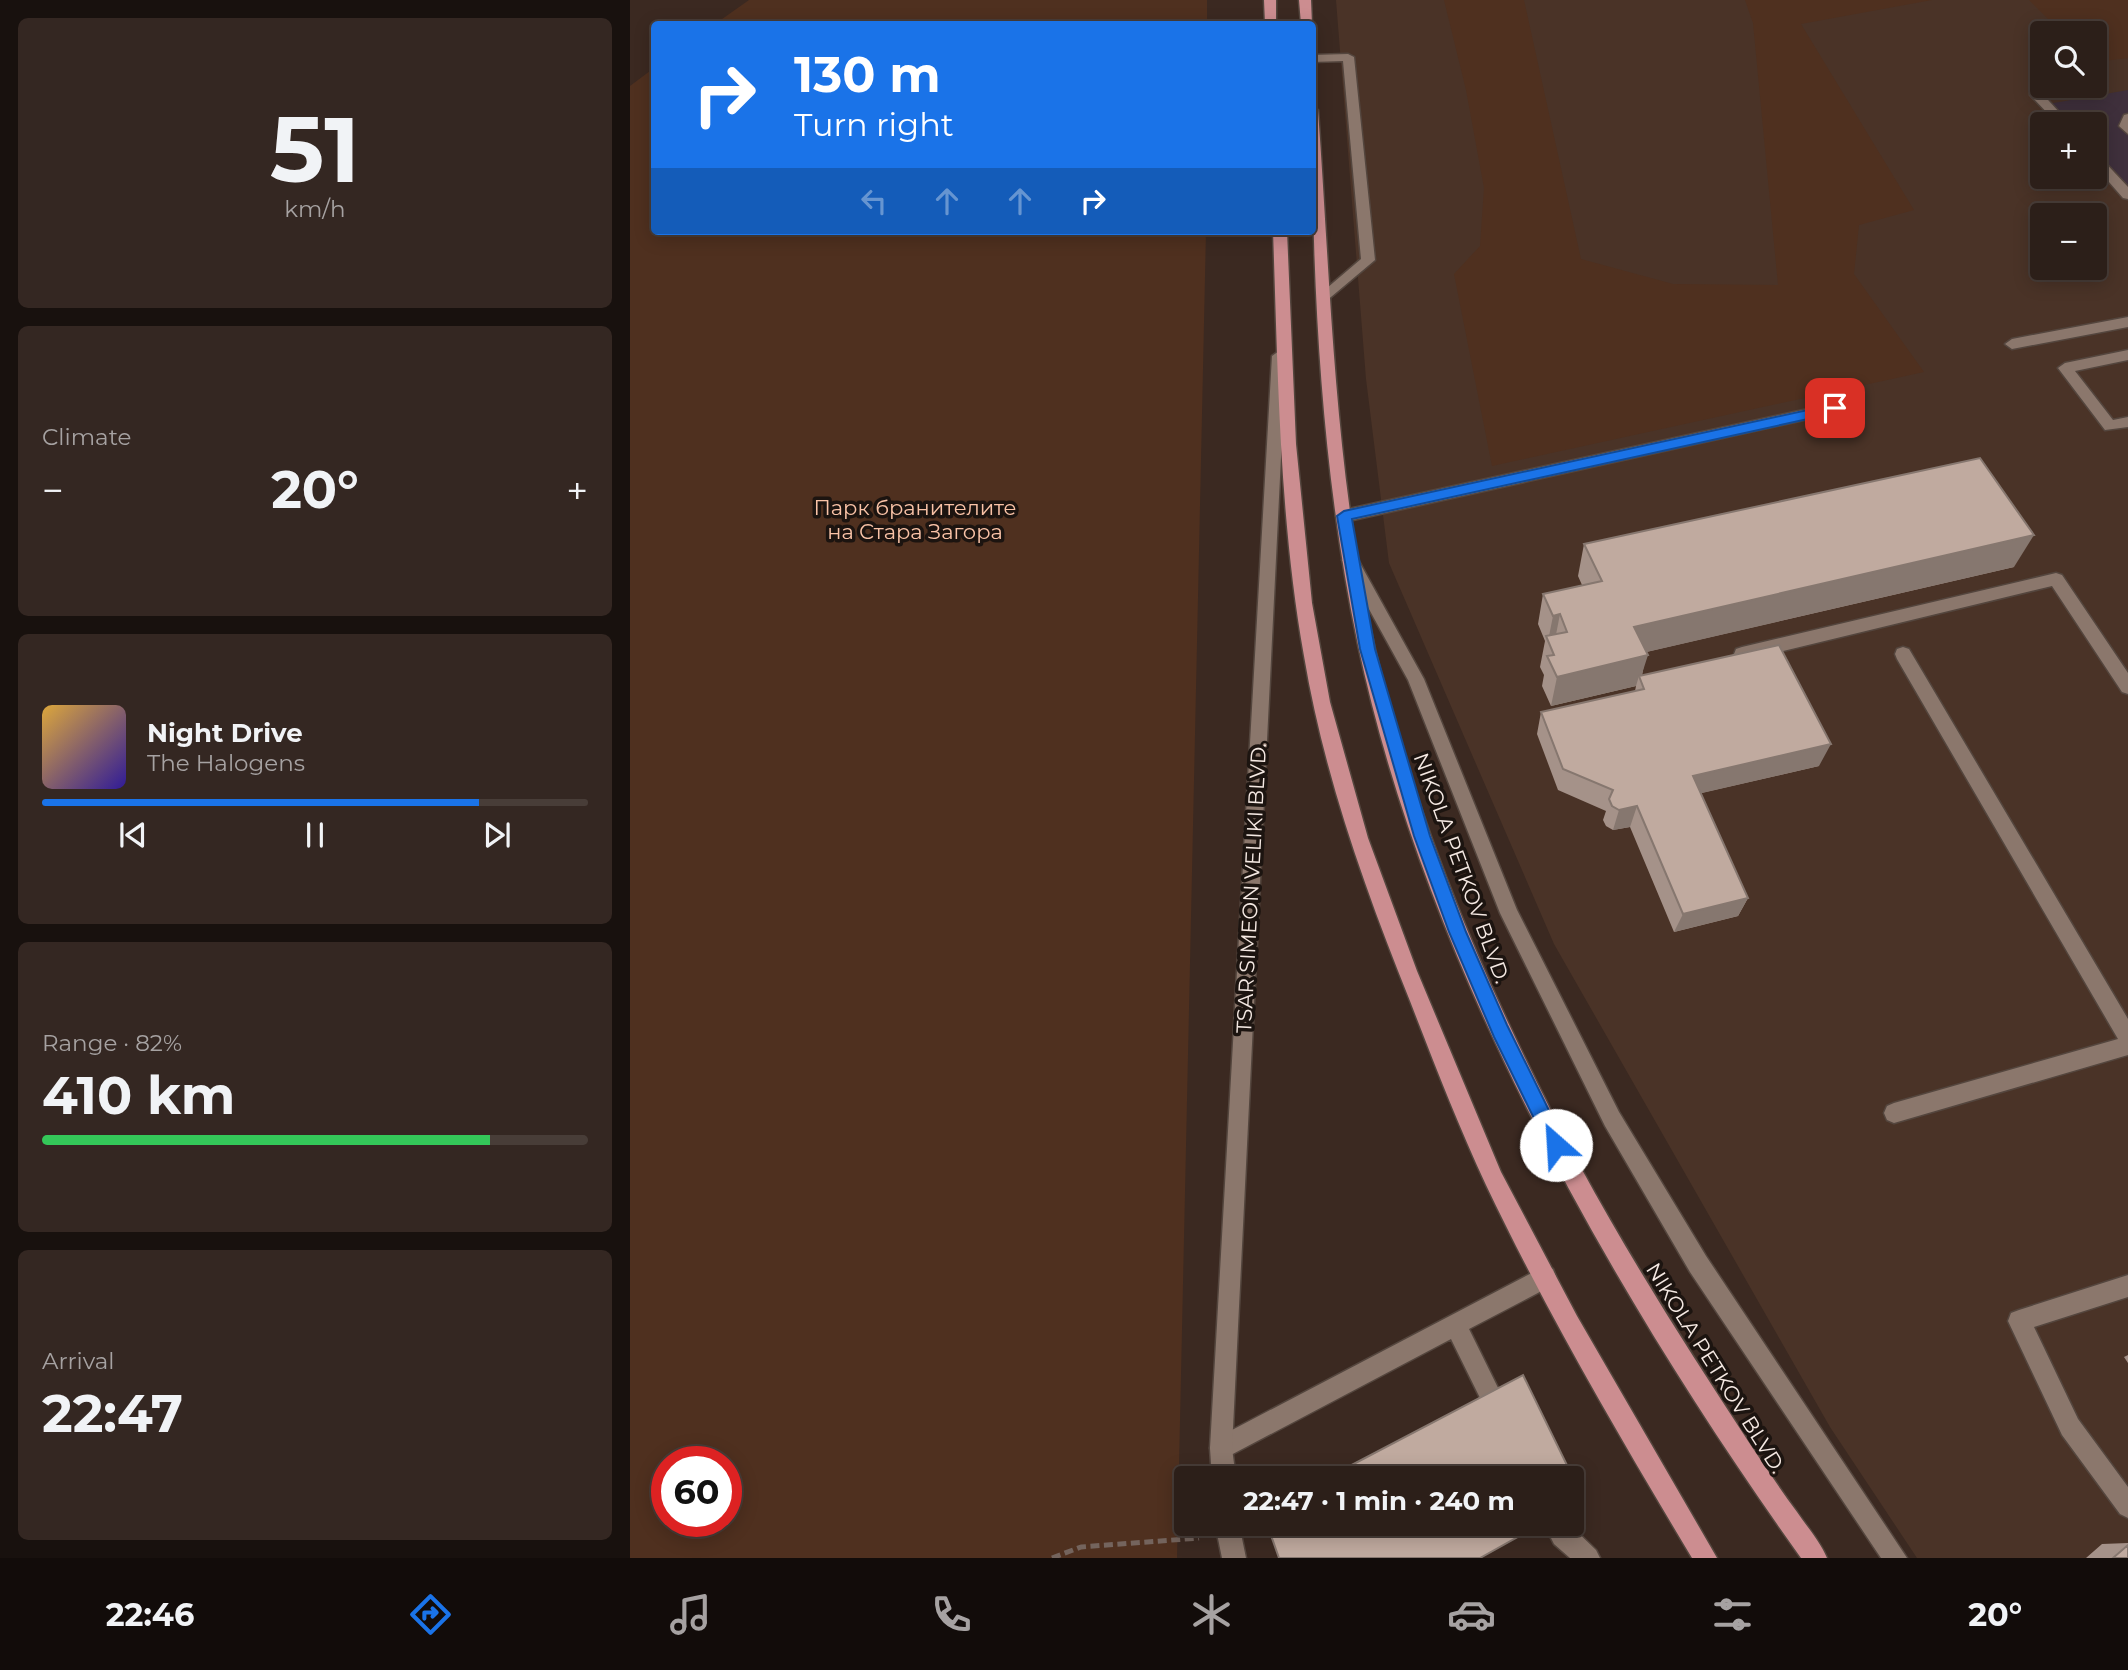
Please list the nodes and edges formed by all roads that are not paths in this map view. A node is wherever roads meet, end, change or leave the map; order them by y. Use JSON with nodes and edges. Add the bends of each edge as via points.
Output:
{"nodes":[{"id":1,"x":1270,"y":0,"type":"edge"},
{"id":2,"x":1305,"y":0,"type":"edge"},
{"id":3,"x":1271,"y":21,"type":"edge"},
{"id":4,"x":1307,"y":21,"type":"edge"},
{"id":5,"x":1316,"y":59,"type":"edge"},
{"id":6,"x":2040,"y":98,"type":"edge"},
{"id":7,"x":2053,"y":112,"type":"edge"},
{"id":8,"x":2128,"y":118,"type":"edge"},
{"id":9,"x":2128,"y":130,"type":"edge"},
{"id":10,"x":1316,"y":168,"type":"edge"},
{"id":11,"x":2107,"y":172,"type":"edge"},
{"id":12,"x":2128,"y":195,"type":"edge"},
{"id":13,"x":1280,"y":235,"type":"edge"},
{"id":14,"x":1282,"y":297,"type":"junction"},
{"id":15,"x":1325,"y":297,"type":"junction"},
{"id":16,"x":2128,"y":322,"type":"edge"},
{"id":17,"x":2012,"y":344,"type":"dead end"},
{"id":18,"x":2128,"y":355,"type":"edge"},
{"id":19,"x":1835,"y":408,"type":"dead end"},
{"id":20,"x":2128,"y":422,"type":"edge"},
{"id":21,"x":1344,"y":516,"type":"junction"},
{"id":22,"x":1350,"y":560,"type":"junction"},
{"id":23,"x":1903,"y":654,"type":"dead end"},
{"id":24,"x":1720,"y":659,"type":"edge"},
{"id":25,"x":2128,"y":687,"type":"edge"},
{"id":26,"x":2128,"y":1037,"type":"edge"},
{"id":27,"x":2128,"y":1046,"type":"edge"},
{"id":28,"x":1894,"y":1113,"type":"dead end"},
{"id":29,"x":1545,"y":1277,"type":"junction"},
{"id":30,"x":2128,"y":1286,"type":"edge"},
{"id":31,"x":1455,"y":1324,"type":"junction"},
{"id":32,"x":1491,"y":1396,"type":"edge"},
{"id":33,"x":1221,"y":1448,"type":"junction"},
{"id":34,"x":1223,"y":1466,"type":"edge"},
{"id":35,"x":2128,"y":1506,"type":"edge"},
{"id":36,"x":1562,"y":1536,"type":"edge"},
{"id":37,"x":1588,"y":1558,"type":"edge"},
{"id":38,"x":1705,"y":1558,"type":"edge"},
{"id":39,"x":1815,"y":1558,"type":"edge"},
{"id":40,"x":1895,"y":1558,"type":"edge"}],
"edges":[{"from":1,"to":3,"type":"main road"},
{"from":2,"to":4,"type":"main road"},
{"from":5,"to":15,"type":"street","via":[[1348,57],[1368,260]]},
{"from":6,"to":7,"type":"street"},
{"from":8,"to":9,"type":"street"},
{"from":10,"to":15,"type":"main road","name":"NIKOLA PETKOV BLVD."},
{"from":11,"to":12,"type":"street"},
{"from":13,"to":14,"type":"main road"},
{"from":14,"to":29,"type":"main road","via":[[1299,569],[1330,741],[1392,937],[1493,1178]]},
{"from":14,"to":33,"type":"street","name":"TSAR SIMEON VELIKI BLVD."},
{"from":15,"to":21,"type":"main road","name":"NIKOLA PETKOV BLVD."},
{"from":16,"to":17,"type":"street"},
{"from":18,"to":20,"type":"street","via":[[2065,368],[2110,426]]},
{"from":19,"to":21,"type":"street"},
{"from":21,"to":22,"type":"main road","name":"NIKOLA PETKOV BLVD."},
{"from":22,"to":39,"type":"main road","name":"NIKOLA PETKOV BLVD.","via":[[1367,649],[1418,824],[1457,932],[1500,1031],[1556,1145],[1637,1285],[1757,1478]]},
{"from":22,"to":40,"type":"street","via":[[1416,679],[1508,913],[1612,1119],[1698,1264]]},
{"from":23,"to":26,"type":"street"},
{"from":24,"to":25,"type":"street","via":[[2056,579]]},
{"from":27,"to":28,"type":"street"},
{"from":29,"to":31,"type":"street"},
{"from":29,"to":38,"type":"main road"},
{"from":30,"to":35,"type":"street","via":[[2019,1321],[2070,1427]]},
{"from":31,"to":32,"type":"street"},
{"from":31,"to":33,"type":"street"},
{"from":33,"to":34,"type":"street","name":"TSAR SIMEON VELIKI BLVD."},
{"from":36,"to":37,"type":"street"}]}
